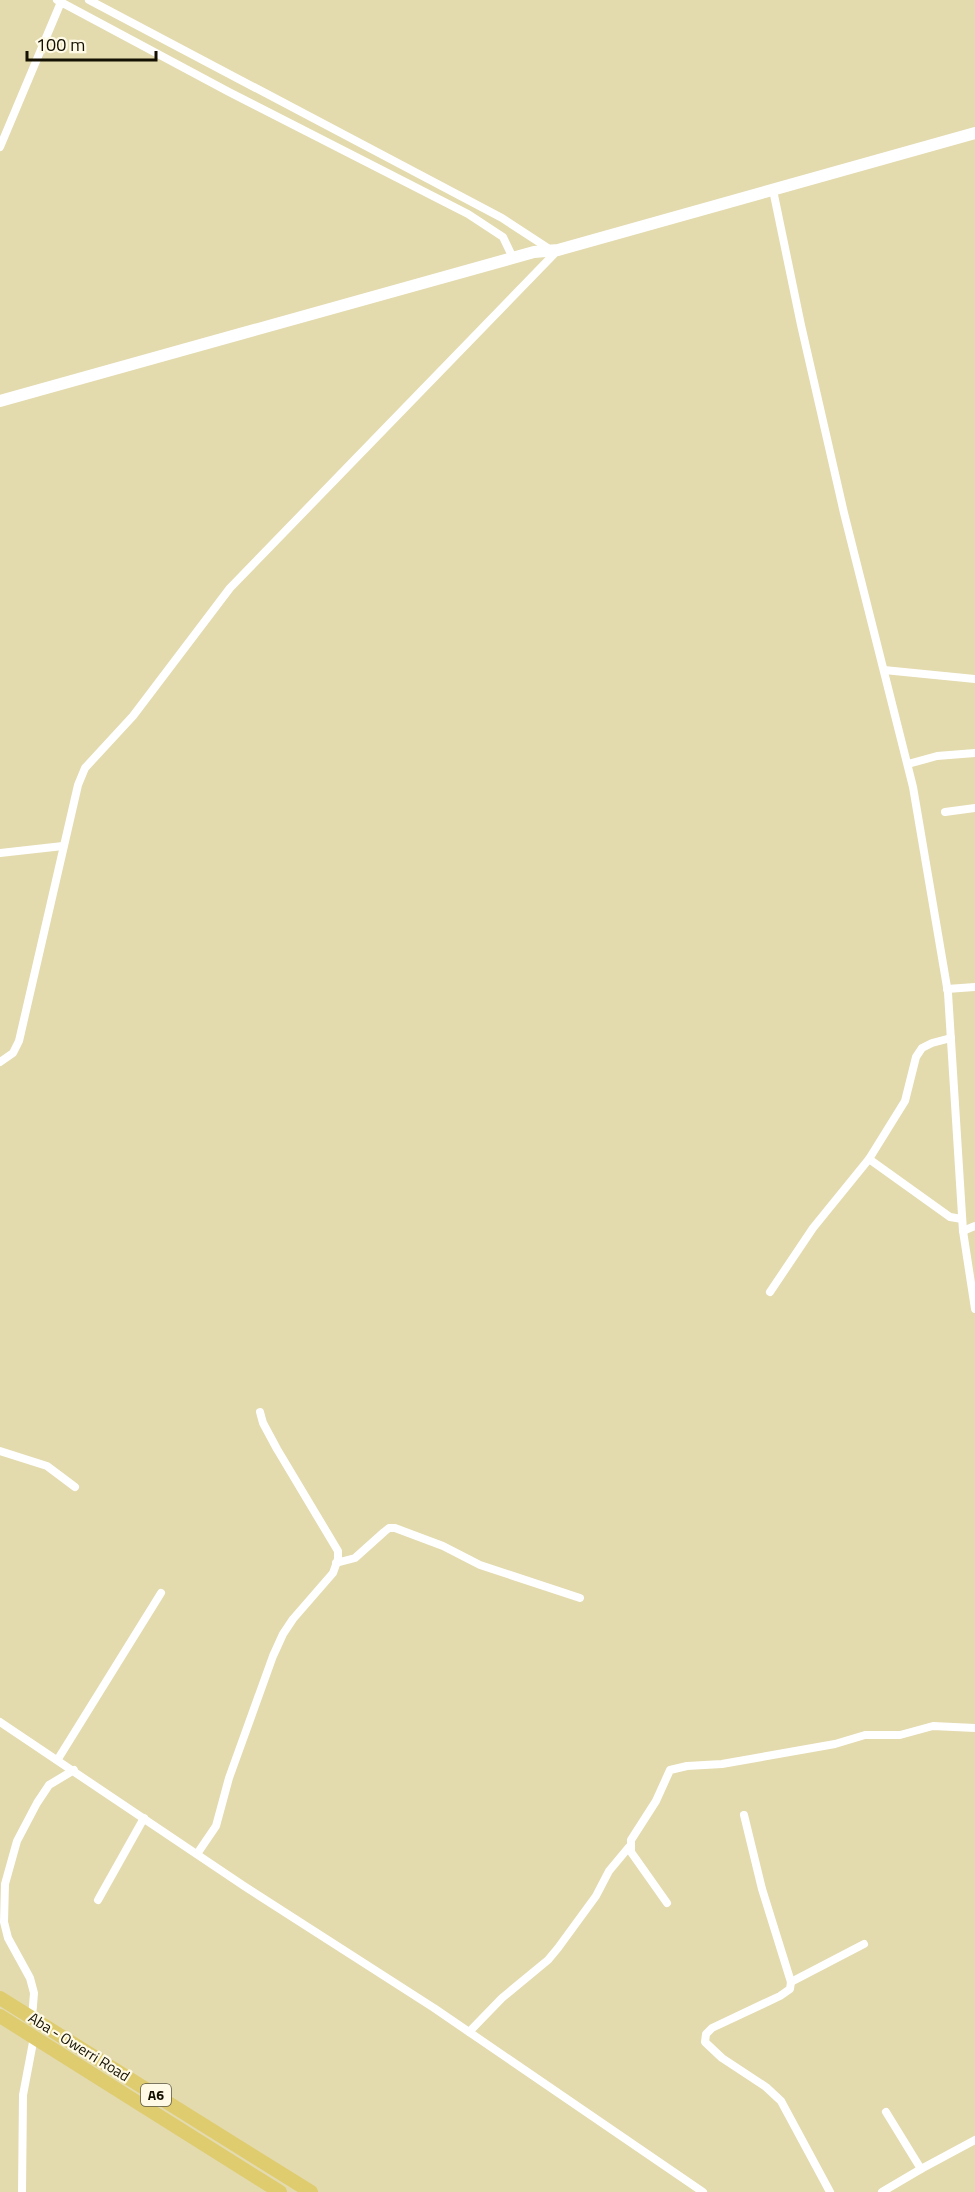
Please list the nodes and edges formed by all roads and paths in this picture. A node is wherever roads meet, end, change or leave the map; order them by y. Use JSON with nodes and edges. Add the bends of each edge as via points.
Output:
{"nodes":[{"id":1,"x":89,"y":0,"type":"edge"},
{"id":2,"x":59,"y":1,"type":"edge"},
{"id":3,"x":975,"y":133,"type":"edge"},
{"id":4,"x":0,"y":147,"type":"edge"},
{"id":5,"x":773,"y":190,"type":"junction"},
{"id":6,"x":554,"y":250,"type":"junction"},
{"id":7,"x":513,"y":258,"type":"junction"},
{"id":8,"x":0,"y":401,"type":"edge"},
{"id":9,"x":884,"y":670,"type":"junction"},
{"id":10,"x":975,"y":679,"type":"edge"},
{"id":11,"x":975,"y":753,"type":"edge"},
{"id":12,"x":908,"y":764,"type":"junction"},
{"id":13,"x":975,"y":808,"type":"edge"},
{"id":14,"x":945,"y":812,"type":"dead end"},
{"id":15,"x":63,"y":846,"type":"junction"},
{"id":16,"x":0,"y":853,"type":"edge"},
{"id":17,"x":975,"y":987,"type":"edge"},
{"id":18,"x":947,"y":989,"type":"junction"},
{"id":19,"x":951,"y":1038,"type":"junction"},
{"id":20,"x":0,"y":1062,"type":"edge"},
{"id":21,"x":869,"y":1159,"type":"junction"},
{"id":22,"x":962,"y":1219,"type":"junction"},
{"id":23,"x":975,"y":1226,"type":"edge"},
{"id":24,"x":963,"y":1231,"type":"junction"},
{"id":25,"x":770,"y":1292,"type":"dead end"},
{"id":26,"x":975,"y":1309,"type":"edge"},
{"id":27,"x":260,"y":1412,"type":"dead end"},
{"id":28,"x":0,"y":1451,"type":"edge"},
{"id":29,"x":75,"y":1487,"type":"dead end"},
{"id":30,"x":336,"y":1563,"type":"junction"},
{"id":31,"x":161,"y":1593,"type":"dead end"},
{"id":32,"x":580,"y":1598,"type":"dead end"},
{"id":33,"x":0,"y":1722,"type":"edge"},
{"id":34,"x":975,"y":1728,"type":"edge"},
{"id":35,"x":58,"y":1759,"type":"junction"},
{"id":36,"x":74,"y":1770,"type":"junction"},
{"id":37,"x":744,"y":1815,"type":"dead end"},
{"id":38,"x":144,"y":1818,"type":"junction"},
{"id":39,"x":630,"y":1847,"type":"junction"},
{"id":40,"x":197,"y":1854,"type":"junction"},
{"id":41,"x":98,"y":1900,"type":"dead end"},
{"id":42,"x":667,"y":1903,"type":"dead end"},
{"id":43,"x":864,"y":1944,"type":"dead end"},
{"id":44,"x":791,"y":1982,"type":"junction"},
{"id":45,"x":0,"y":1998,"type":"edge"},
{"id":46,"x":0,"y":2016,"type":"edge"},
{"id":47,"x":32,"y":2018,"type":"junction"},
{"id":48,"x":469,"y":2032,"type":"junction"},
{"id":49,"x":34,"y":2037,"type":"junction"},
{"id":50,"x":886,"y":2112,"type":"dead end"},
{"id":51,"x":975,"y":2140,"type":"edge"},
{"id":52,"x":921,"y":2169,"type":"junction"},
{"id":53,"x":22,"y":2192,"type":"edge"},
{"id":54,"x":280,"y":2192,"type":"edge"},
{"id":55,"x":311,"y":2192,"type":"edge"},
{"id":56,"x":703,"y":2192,"type":"edge"},
{"id":57,"x":830,"y":2192,"type":"edge"},
{"id":58,"x":882,"y":2192,"type":"edge"}],
"edges":[{"from":1,"to":6,"type":"street","via":[[502,218]]},
{"from":2,"to":4,"type":"street"},
{"from":2,"to":7,"type":"street","via":[[468,214],[503,237]]},
{"from":3,"to":5,"type":"main road"},
{"from":5,"to":6,"type":"main road"},
{"from":5,"to":9,"type":"street","via":[[801,325]]},
{"from":6,"to":7,"type":"main road"},
{"from":6,"to":15,"type":"street","via":[[230,588],[133,716],[85,768]]},
{"from":7,"to":8,"type":"main road"},
{"from":9,"to":10,"type":"street"},
{"from":9,"to":12,"type":"street"},
{"from":11,"to":12,"type":"street","via":[[937,756]]},
{"from":12,"to":18,"type":"street"},
{"from":13,"to":14,"type":"street"},
{"from":15,"to":16,"type":"street"},
{"from":15,"to":20,"type":"street","via":[[19,1041],[13,1053]]},
{"from":17,"to":18,"type":"street"},
{"from":18,"to":19,"type":"street"},
{"from":19,"to":21,"type":"street","via":[[922,1048],[905,1101]]},
{"from":19,"to":22,"type":"street"},
{"from":21,"to":22,"type":"street","via":[[950,1217]]},
{"from":21,"to":25,"type":"street","via":[[813,1228]]},
{"from":22,"to":24,"type":"street"},
{"from":23,"to":24,"type":"street"},
{"from":24,"to":26,"type":"street"},
{"from":27,"to":30,"type":"street","via":[[262,1423],[338,1551]]},
{"from":28,"to":29,"type":"street","via":[[47,1466]]},
{"from":30,"to":32,"type":"street","via":[[355,1558],[389,1528],[395,1528],[480,1565]]},
{"from":30,"to":40,"type":"street","via":[[333,1573],[294,1619],[276,1648],[229,1778],[216,1826]]},
{"from":31,"to":35,"type":"street"},
{"from":33,"to":35,"type":"street"},
{"from":34,"to":39,"type":"street","via":[[933,1726],[900,1735],[865,1735],[744,1760],[675,1768],[668,1773]]},
{"from":35,"to":36,"type":"street"},
{"from":36,"to":38,"type":"street"},
{"from":36,"to":47,"type":"street","via":[[49,1785],[40,1798],[17,1841],[5,1884],[4,1922],[8,1938],[30,1978],[34,1993]]},
{"from":37,"to":44,"type":"street"},
{"from":38,"to":40,"type":"street"},
{"from":38,"to":41,"type":"street"},
{"from":39,"to":42,"type":"street"},
{"from":39,"to":48,"type":"street","via":[[609,1871],[596,1896],[553,1954]]},
{"from":40,"to":48,"type":"street"},
{"from":43,"to":44,"type":"street"},
{"from":44,"to":57,"type":"street","via":[[790,1989],[780,1996],[712,2028],[705,2042],[782,2101]]},
{"from":45,"to":47,"type":"highway","name":"Aba - Owerri Road","number":"A6"},
{"from":46,"to":49,"type":"highway","name":"Aba - Owerri Road","number":"A6"},
{"from":47,"to":55,"type":"highway","name":"Aba - Owerri Road","number":"A6"},
{"from":48,"to":56,"type":"street"},
{"from":49,"to":53,"type":"street","via":[[23,2095]]},
{"from":49,"to":54,"type":"highway","name":"Aba - Owerri Road","number":"A6"},
{"from":50,"to":52,"type":"street"},
{"from":51,"to":52,"type":"street"},
{"from":52,"to":58,"type":"street"}]}
